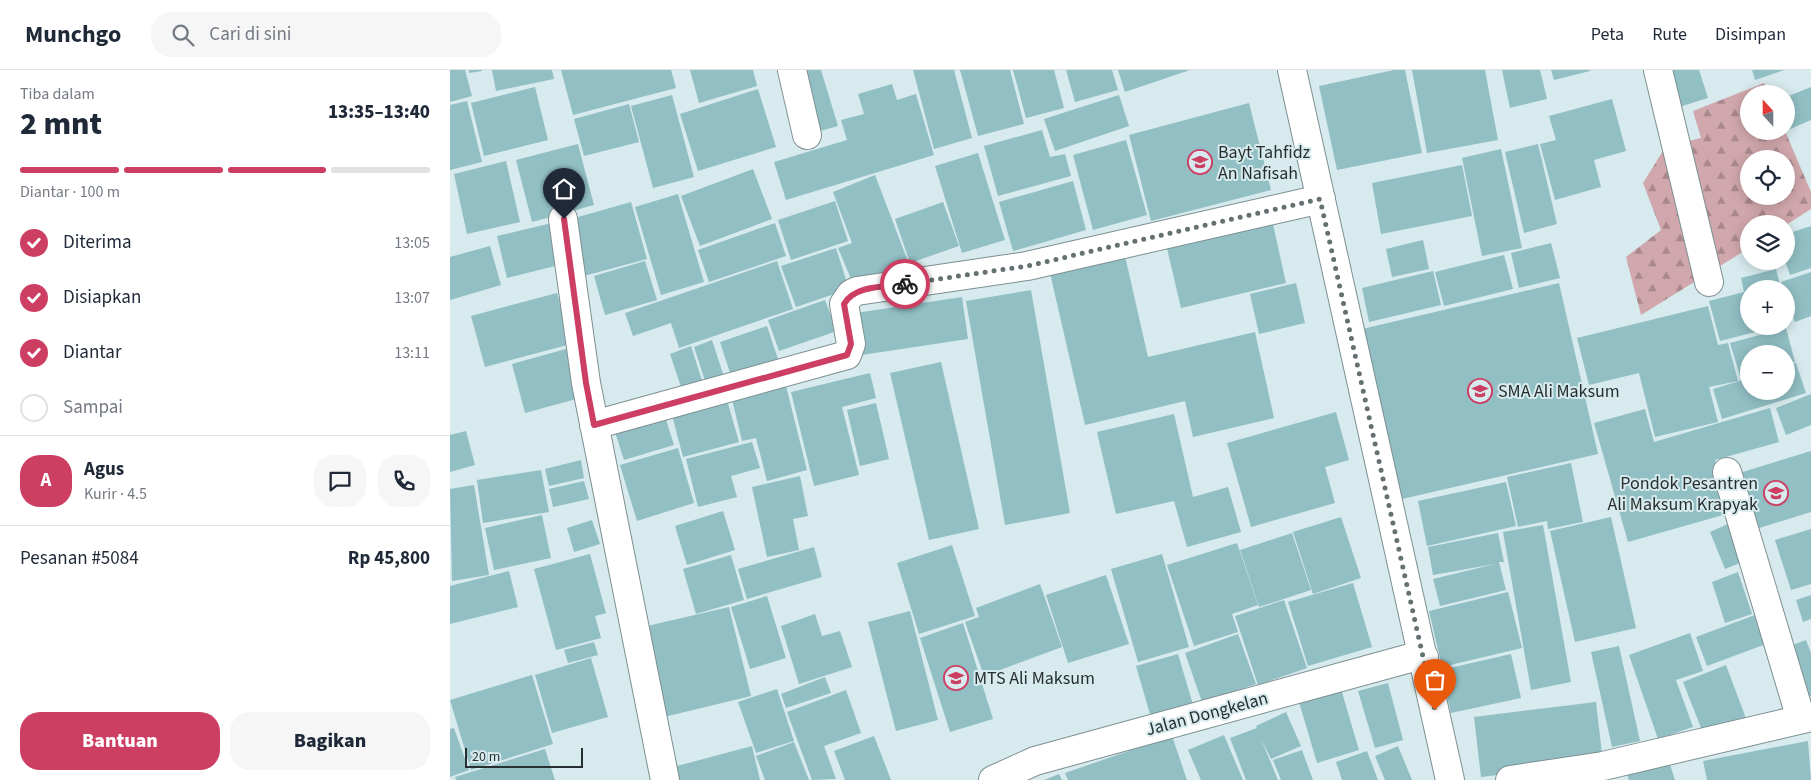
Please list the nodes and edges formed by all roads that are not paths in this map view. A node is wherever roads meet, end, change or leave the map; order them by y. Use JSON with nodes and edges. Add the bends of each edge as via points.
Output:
{"nodes":[{"id":1,"x":792,"y":70,"type":"edge"},
{"id":2,"x":1292,"y":70,"type":"edge"},
{"id":3,"x":1658,"y":70,"type":"edge"},
{"id":4,"x":808,"y":136,"type":"dead end"},
{"id":5,"x":1320,"y":199,"type":"junction"},
{"id":6,"x":564,"y":219,"type":"dead end"},
{"id":7,"x":1709,"y":282,"type":"dead end"},
{"id":8,"x":594,"y":425,"type":"junction"},
{"id":9,"x":1727,"y":472,"type":"dead end"},
{"id":10,"x":1424,"y":657,"type":"junction"},
{"id":11,"x":1806,"y":718,"type":"edge"},
{"id":12,"x":665,"y":780,"type":"edge"},
{"id":13,"x":993,"y":780,"type":"edge"},
{"id":14,"x":1450,"y":780,"type":"edge"},
{"id":15,"x":1510,"y":780,"type":"edge"}],
"edges":[{"from":1,"to":4,"type":"street"},
{"from":2,"to":5,"type":"street"},
{"from":3,"to":7,"type":"street"},
{"from":5,"to":8,"type":"street","via":[[1027,266],[857,291],[844,304],[851,344],[847,355]]},
{"from":5,"to":10,"type":"street"},
{"from":6,"to":8,"type":"street"},
{"from":8,"to":12,"type":"street"},
{"from":9,"to":11,"type":"street"},
{"from":10,"to":13,"type":"street","name":"Jalan Dongkelan","via":[[1414,657],[1035,762]]},
{"from":10,"to":14,"type":"street"},
{"from":11,"to":15,"type":"street","via":[[1603,766]]}]}
